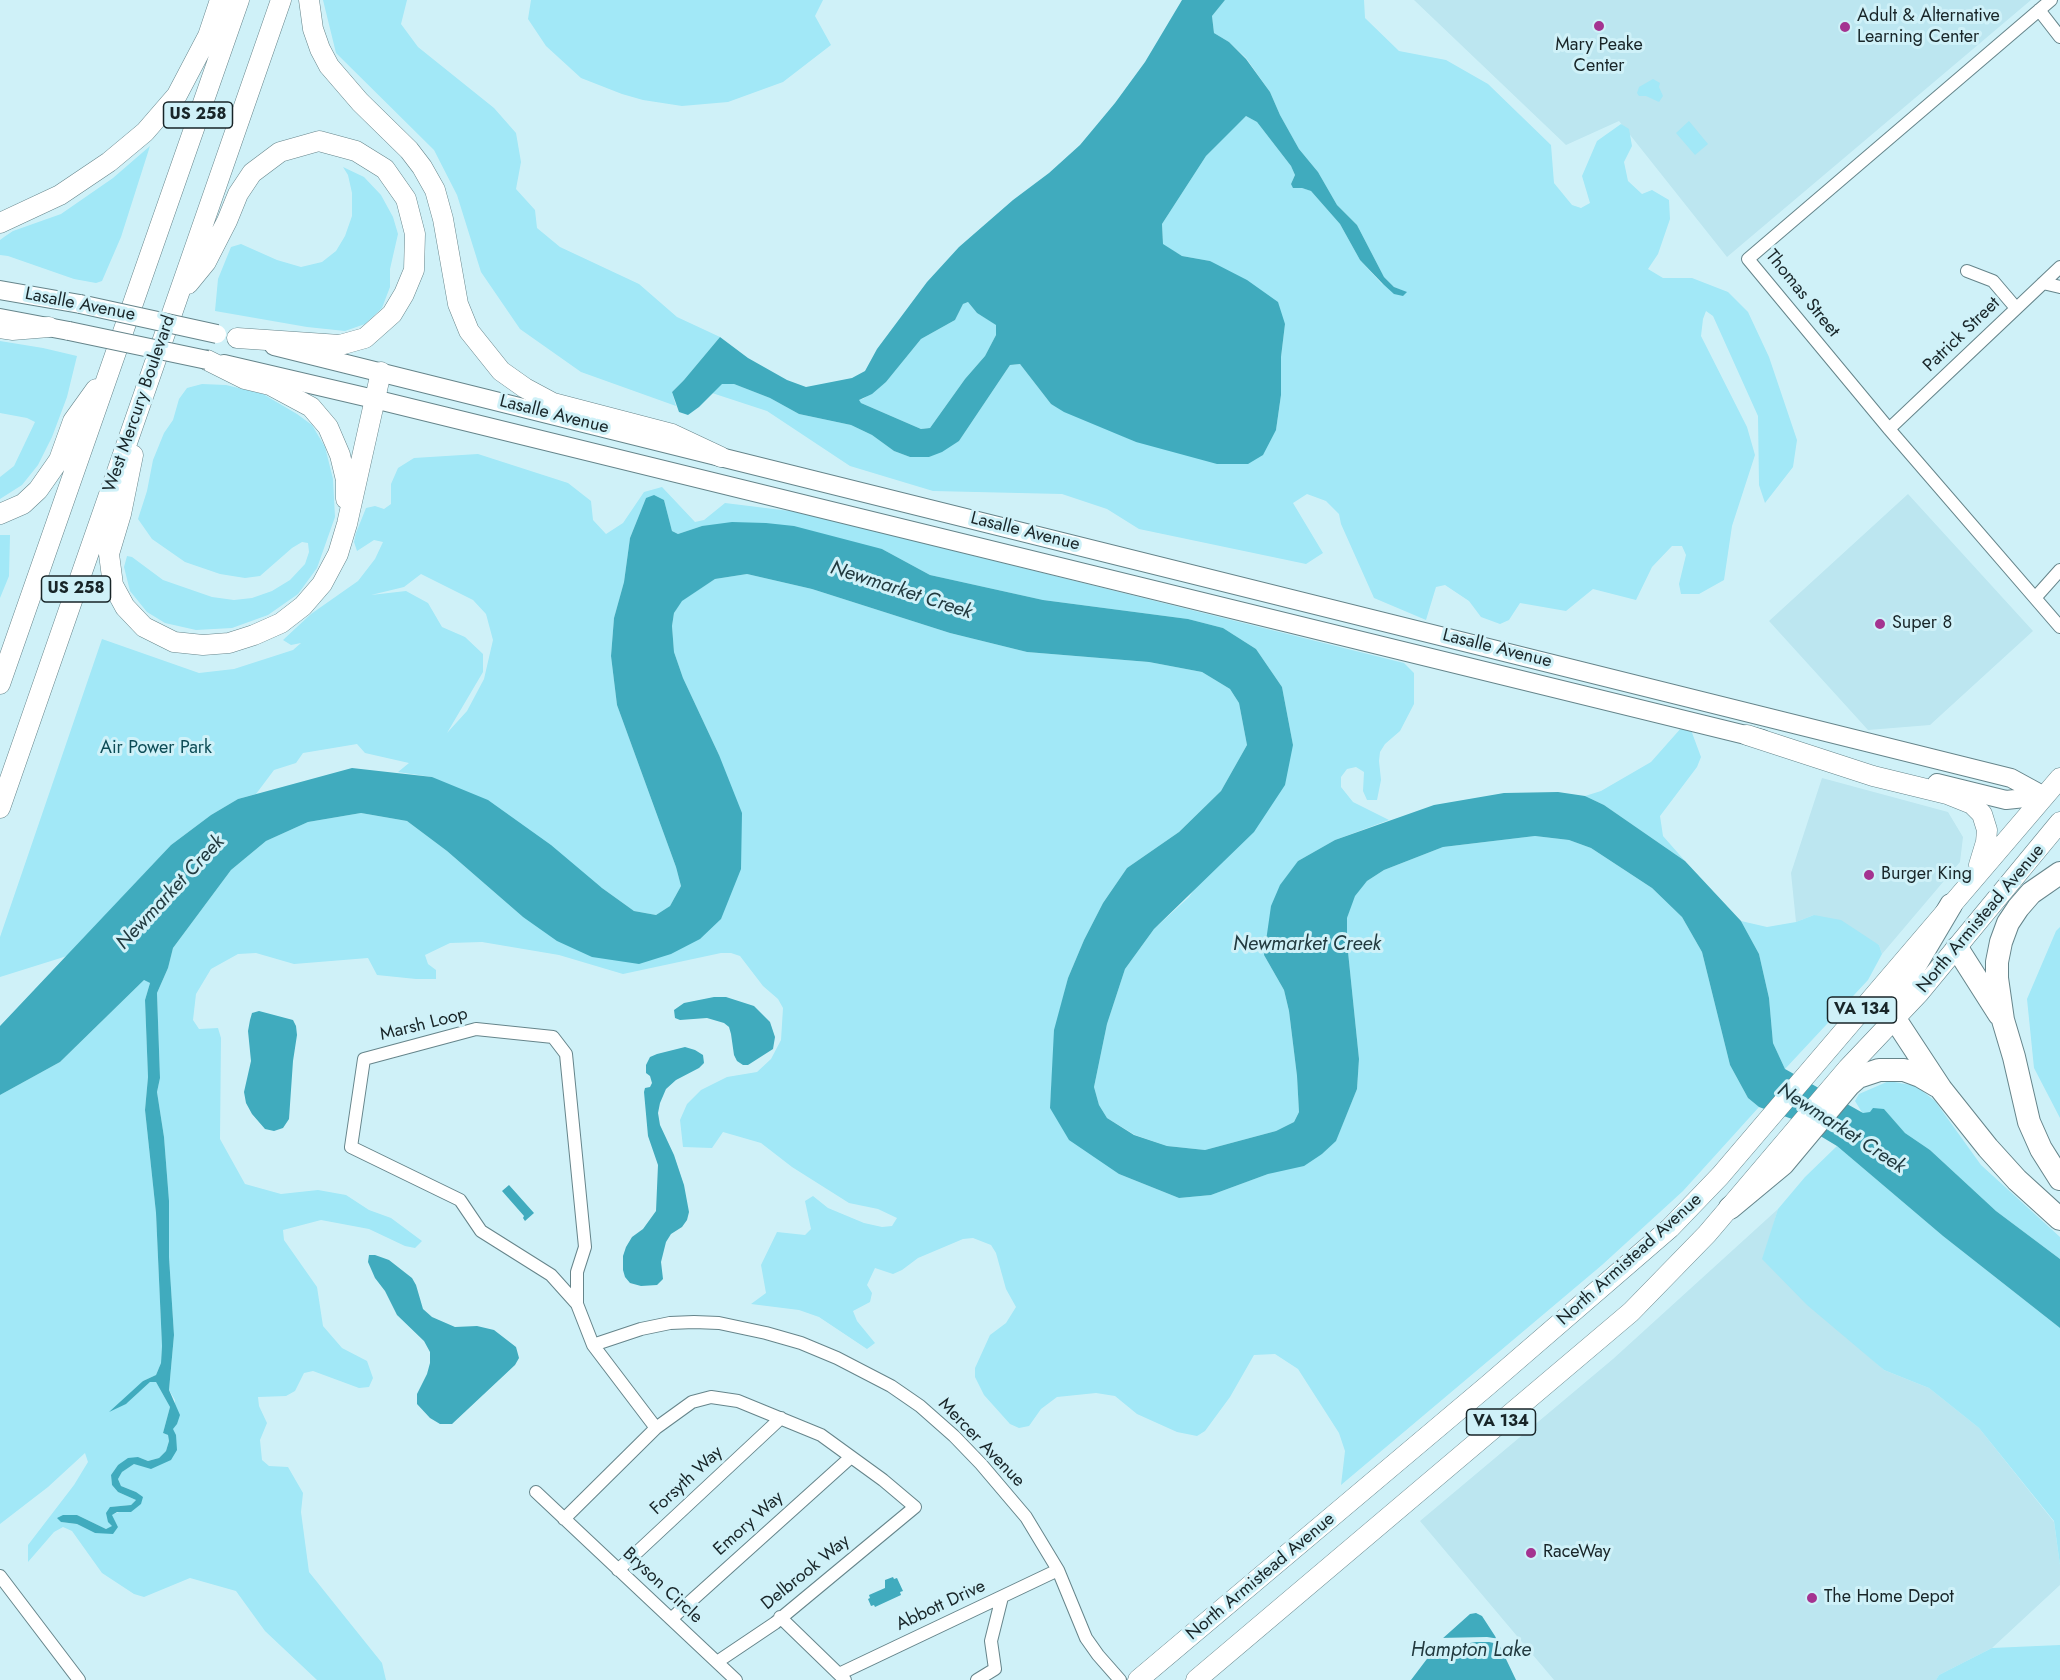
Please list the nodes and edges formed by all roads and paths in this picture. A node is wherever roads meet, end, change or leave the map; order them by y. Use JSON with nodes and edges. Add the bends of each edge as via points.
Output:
{"nodes":[{"id":1,"x":220,"y":0,"type":"edge"},
{"id":2,"x":239,"y":0,"type":"edge"},
{"id":3,"x":281,"y":0,"type":"edge"},
{"id":4,"x":309,"y":0,"type":"edge"},
{"id":5,"x":2051,"y":0,"type":"edge"},
{"id":6,"x":2039,"y":10,"type":"junction"},
{"id":7,"x":2060,"y":37,"type":"edge"},
{"id":8,"x":0,"y":223,"type":"edge"},
{"id":9,"x":2060,"y":267,"type":"edge"},
{"id":10,"x":1968,"y":271,"type":"dead end"},
{"id":11,"x":2043,"y":283,"type":"junction"},
{"id":12,"x":2060,"y":287,"type":"edge"},
{"id":13,"x":0,"y":290,"type":"edge"},
{"id":14,"x":178,"y":296,"type":"junction"},
{"id":15,"x":2016,"y":308,"type":"junction"},
{"id":16,"x":0,"y":318,"type":"edge"},
{"id":17,"x":50,"y":327,"type":"junction"},
{"id":18,"x":0,"y":328,"type":"edge"},
{"id":19,"x":237,"y":338,"type":"junction"},
{"id":20,"x":207,"y":360,"type":"junction"},
{"id":21,"x":110,"y":370,"type":"junction"},
{"id":22,"x":381,"y":372,"type":"junction"},
{"id":23,"x":142,"y":399,"type":"junction"},
{"id":24,"x":375,"y":399,"type":"junction"},
{"id":25,"x":1889,"y":429,"type":"junction"},
{"id":26,"x":721,"y":457,"type":"junction"},
{"id":27,"x":0,"y":514,"type":"edge"},
{"id":28,"x":347,"y":524,"type":"junction"},
{"id":29,"x":2060,"y":570,"type":"edge"},
{"id":30,"x":2035,"y":598,"type":"junction"},
{"id":31,"x":2060,"y":627,"type":"edge"},
{"id":32,"x":0,"y":684,"type":"edge"},
{"id":33,"x":1747,"y":735,"type":"junction"},
{"id":34,"x":2060,"y":778,"type":"edge"},
{"id":35,"x":2052,"y":799,"type":"edge"},
{"id":36,"x":0,"y":808,"type":"edge"},
{"id":37,"x":2060,"y":822,"type":"edge"},
{"id":38,"x":2060,"y":873,"type":"edge"},
{"id":39,"x":1975,"y":877,"type":"junction"},
{"id":40,"x":1951,"y":904,"type":"junction"},
{"id":41,"x":1957,"y":948,"type":"junction"},
{"id":42,"x":1895,"y":1019,"type":"junction"},
{"id":43,"x":2003,"y":1020,"type":"junction"},
{"id":44,"x":1839,"y":1088,"type":"junction"},
{"id":45,"x":1941,"y":1089,"type":"junction"},
{"id":46,"x":2060,"y":1179,"type":"edge"},
{"id":47,"x":1730,"y":1208,"type":"joint"},
{"id":48,"x":2060,"y":1219,"type":"edge"},
{"id":49,"x":577,"y":1304,"type":"junction"},
{"id":50,"x":593,"y":1345,"type":"junction"},
{"id":51,"x":781,"y":1418,"type":"junction"},
{"id":52,"x":656,"y":1428,"type":"junction"},
{"id":53,"x":851,"y":1457,"type":"junction"},
{"id":54,"x":536,"y":1492,"type":"dead end"},
{"id":55,"x":564,"y":1519,"type":"junction"},
{"id":56,"x":618,"y":1570,"type":"junction"},
{"id":57,"x":1058,"y":1570,"type":"junction"},
{"id":58,"x":0,"y":1576,"type":"edge"},
{"id":59,"x":1002,"y":1597,"type":"junction"},
{"id":60,"x":780,"y":1617,"type":"junction"},
{"id":61,"x":670,"y":1619,"type":"junction"},
{"id":62,"x":717,"y":1662,"type":"junction"},
{"id":63,"x":842,"y":1677,"type":"edge"},
{"id":64,"x":78,"y":1680,"type":"edge"},
{"id":65,"x":736,"y":1680,"type":"edge"},
{"id":66,"x":977,"y":1680,"type":"edge"},
{"id":67,"x":1120,"y":1680,"type":"edge"},
{"id":68,"x":1138,"y":1680,"type":"edge"},
{"id":69,"x":1196,"y":1680,"type":"edge"}],
"edges":[{"from":1,"to":8,"type":"main road","via":[[208,36],[177,95],[144,132],[110,162],[60,195]]},
{"from":2,"to":21,"type":"main road","number":"US 258"},
{"from":3,"to":14,"type":"main road","name":"West Mercury Boulevard","number":"US 258"},
{"from":4,"to":26,"type":"main road","via":[[313,29],[329,66],[409,150],[435,190],[458,304],[468,332],[501,371],[553,403],[672,434]]},
{"from":5,"to":6,"type":"street","name":"Thomas Street"},
{"from":6,"to":7,"type":"street"},
{"from":6,"to":25,"type":"street","name":"Thomas Street","via":[[1748,259]]},
{"from":9,"to":11,"type":"street","name":"Patrick Street"},
{"from":10,"to":15,"type":"street","via":[[1993,281]]},
{"from":11,"to":12,"type":"street"},
{"from":11,"to":15,"type":"street","name":"Patrick Street"},
{"from":13,"to":19,"type":"main road","name":"Lasalle Avenue","bridge":true},
{"from":14,"to":19,"type":"main road","via":[[206,262],[252,173],[280,152],[319,141],[356,151],[385,169],[406,199],[415,234],[414,270],[392,314],[365,338],[340,345]]},
{"from":14,"to":23,"type":"main road","name":"West Mercury Boulevard","number":"US 258"},
{"from":15,"to":25,"type":"street","name":"Patrick Street"},
{"from":16,"to":17,"type":"main road","name":"Lasalle Avenue"},
{"from":17,"to":18,"type":"main road"},
{"from":17,"to":20,"type":"main road","name":"Lasalle Avenue","bridge":true},
{"from":19,"to":22,"type":"main road","name":"Lasalle Avenue"},
{"from":20,"to":24,"type":"main road","name":"Lasalle Avenue"},
{"from":20,"to":28,"type":"main road","via":[[245,379],[270,385],[311,407],[328,427],[340,455],[346,480]]},
{"from":21,"to":27,"type":"main road","via":[[74,420],[59,460],[44,483],[23,504]]},
{"from":21,"to":32,"type":"main road","number":"US 258"},
{"from":22,"to":24,"type":"main road"},
{"from":22,"to":26,"type":"main road","name":"Lasalle Avenue"},
{"from":23,"to":28,"type":"main road","via":[[109,554],[113,585],[125,607],[144,627],[174,642],[203,645],[230,643],[281,623],[322,584],[338,554]]},
{"from":23,"to":36,"type":"main road","name":"West Mercury Boulevard","number":"US 258"},
{"from":24,"to":28,"type":"main road"},
{"from":24,"to":33,"type":"main road","name":"Lasalle Avenue"},
{"from":25,"to":30,"type":"street","name":"Thomas Street"},
{"from":26,"to":35,"type":"main road","name":"Lasalle Avenue","via":[[2011,778]]},
{"from":29,"to":30,"type":"street"},
{"from":30,"to":31,"type":"street","name":"Thomas Street"},
{"from":33,"to":35,"type":"main road","name":"Lasalle Avenue","via":[[2006,800]]},
{"from":33,"to":39,"type":"main road","via":[[1972,804],[1982,814],[1987,830]]},
{"from":34,"to":35,"type":"main road","name":"North Armistead Avenue","number":"VA 134"},
{"from":35,"to":39,"type":"main road","name":"North Armistead Avenue","number":"VA 134"},
{"from":37,"to":41,"type":"main road","name":"North Armistead Avenue","number":"VA 134"},
{"from":38,"to":43,"type":"highway","via":[[2031,892],[2008,923],[1997,962]]},
{"from":39,"to":40,"type":"main road","name":"North Armistead Avenue","number":"VA 134"},
{"from":40,"to":42,"type":"highway","via":[[1895,994]]},
{"from":40,"to":68,"type":"main road","name":"North Armistead Avenue","number":"VA 134","via":[[1687,1210],[1620,1273]]},
{"from":41,"to":42,"type":"main road","name":"North Armistead Avenue","number":"VA 134"},
{"from":41,"to":43,"type":"highway"},
{"from":42,"to":44,"type":"main road","name":"North Armistead Avenue","number":"VA 134"},
{"from":42,"to":45,"type":"highway"},
{"from":43,"to":46,"type":"highway","via":[[2029,1122]]},
{"from":44,"to":45,"type":"highway","via":[[1858,1077],[1893,1069],[1920,1076]]},
{"from":44,"to":47,"type":"highway","via":[[1790,1147],[1783,1164]]},
{"from":45,"to":48,"type":"highway","via":[[2002,1164]]},
{"from":47,"to":69,"type":"main road","name":"North Armistead Avenue","number":"VA 134","via":[[1631,1312]]},
{"from":49,"to":49,"type":"street","name":"Marsh Loop","via":[[551,1275],[481,1231],[460,1200],[351,1147],[364,1059],[476,1029],[553,1037],[566,1054],[585,1247],[577,1272]]},
{"from":49,"to":50,"type":"street","name":"Marsh Loop"},
{"from":50,"to":52,"type":"street"},
{"from":50,"to":57,"type":"street","name":"Mercer Avenue","via":[[670,1323],[719,1323],[801,1343],[861,1369],[920,1406],[954,1436],[1026,1517]]},
{"from":51,"to":52,"type":"street","via":[[738,1401],[711,1397],[692,1402]]},
{"from":51,"to":53,"type":"street","via":[[821,1435]]},
{"from":51,"to":56,"type":"street","name":"Forsyth Way"},
{"from":52,"to":55,"type":"street"},
{"from":53,"to":60,"type":"street","name":"Delbrook Way","via":[[915,1507]]},
{"from":53,"to":61,"type":"street","name":"Emory Way"},
{"from":54,"to":55,"type":"street","name":"Bryson Circle"},
{"from":55,"to":56,"type":"street","name":"Bryson Circle"},
{"from":56,"to":61,"type":"street","name":"Bryson Circle"},
{"from":57,"to":59,"type":"street","name":"Abbott Drive"},
{"from":57,"to":67,"type":"street","name":"Mercer Avenue","via":[[1086,1638]]},
{"from":58,"to":64,"type":"street"},
{"from":59,"to":63,"type":"street","name":"Abbott Drive"},
{"from":59,"to":66,"type":"street","via":[[991,1641],[995,1669]]},
{"from":60,"to":62,"type":"street","name":"Delbrook Way"},
{"from":60,"to":63,"type":"street"},
{"from":61,"to":62,"type":"street","name":"Bryson Circle"},
{"from":62,"to":65,"type":"street","name":"Bryson Circle"}]}
